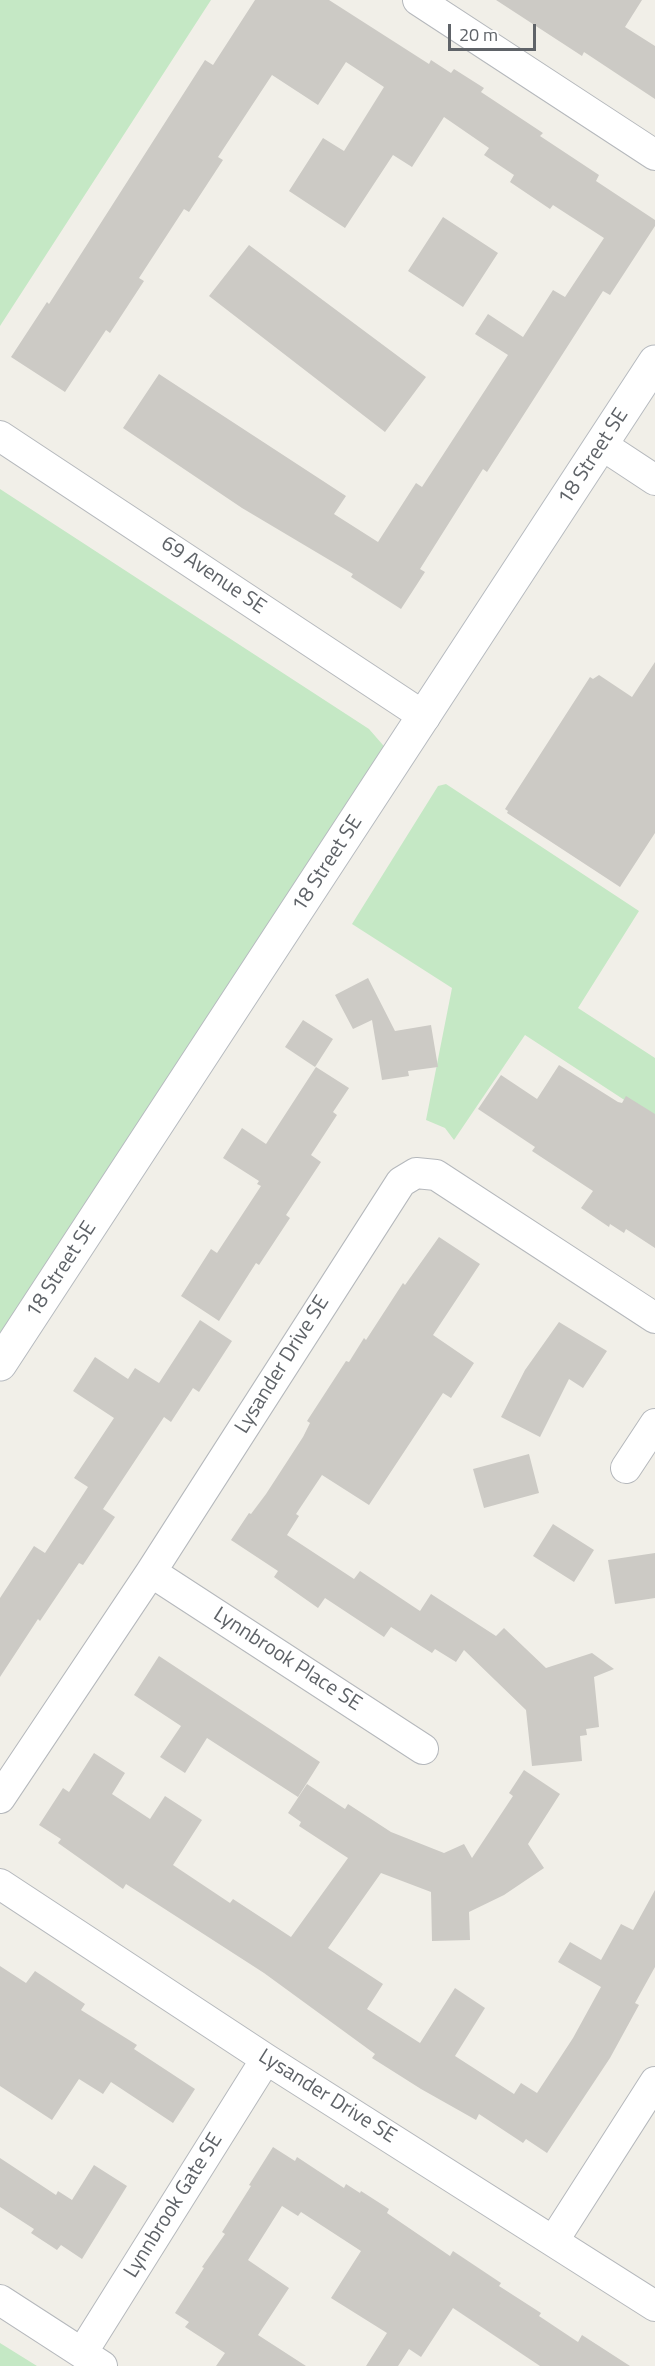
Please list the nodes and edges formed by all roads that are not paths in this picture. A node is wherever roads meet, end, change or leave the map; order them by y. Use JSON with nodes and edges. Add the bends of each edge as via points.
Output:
{"nodes":[{"id":1,"x":418,"y":0,"type":"edge"},
{"id":2,"x":655,"y":155,"type":"edge"},
{"id":3,"x":655,"y":362,"type":"edge"},
{"id":4,"x":0,"y":436,"type":"edge"},
{"id":5,"x":602,"y":446,"type":"junction"},
{"id":6,"x":655,"y":480,"type":"edge"},
{"id":7,"x":425,"y":717,"type":"junction"},
{"id":8,"x":655,"y":1318,"type":"edge"},
{"id":9,"x":0,"y":1364,"type":"edge"},
{"id":10,"x":655,"y":1424,"type":"edge"},
{"id":11,"x":626,"y":1468,"type":"dead end"},
{"id":12,"x":151,"y":1572,"type":"junction"},
{"id":13,"x":423,"y":1749,"type":"dead end"},
{"id":14,"x":0,"y":1798,"type":"edge"},
{"id":15,"x":0,"y":1884,"type":"edge"},
{"id":16,"x":266,"y":2059,"type":"junction"},
{"id":17,"x":655,"y":2082,"type":"edge"},
{"id":18,"x":555,"y":2240,"type":"junction"},
{"id":19,"x":0,"y":2300,"type":"edge"},
{"id":20,"x":655,"y":2306,"type":"edge"},
{"id":21,"x":92,"y":2360,"type":"edge"}],
"edges":[{"from":1,"to":2,"type":"street"},
{"from":3,"to":5,"type":"street","name":"18 Street SE"},
{"from":4,"to":7,"type":"street","name":"69 Avenue SE"},
{"from":5,"to":6,"type":"street"},
{"from":5,"to":7,"type":"street","name":"18 Street SE"},
{"from":7,"to":9,"type":"street","name":"18 Street SE"},
{"from":8,"to":12,"type":"street","name":"Lysander Drive SE","via":[[463,1191],[436,1175],[416,1173],[401,1182],[387,1201]]},
{"from":10,"to":11,"type":"street"},
{"from":12,"to":13,"type":"street","name":"Lynnbrook Place SE"},
{"from":12,"to":14,"type":"street","name":"Lysander Drive SE"},
{"from":15,"to":16,"type":"street","name":"Lysander Drive SE"},
{"from":16,"to":18,"type":"street","name":"Lysander Drive SE"},
{"from":16,"to":21,"type":"street","name":"Lynnbrook Gate SE"},
{"from":17,"to":18,"type":"street"},
{"from":18,"to":20,"type":"street","name":"Lysander Drive SE"},
{"from":19,"to":21,"type":"street"}]}
